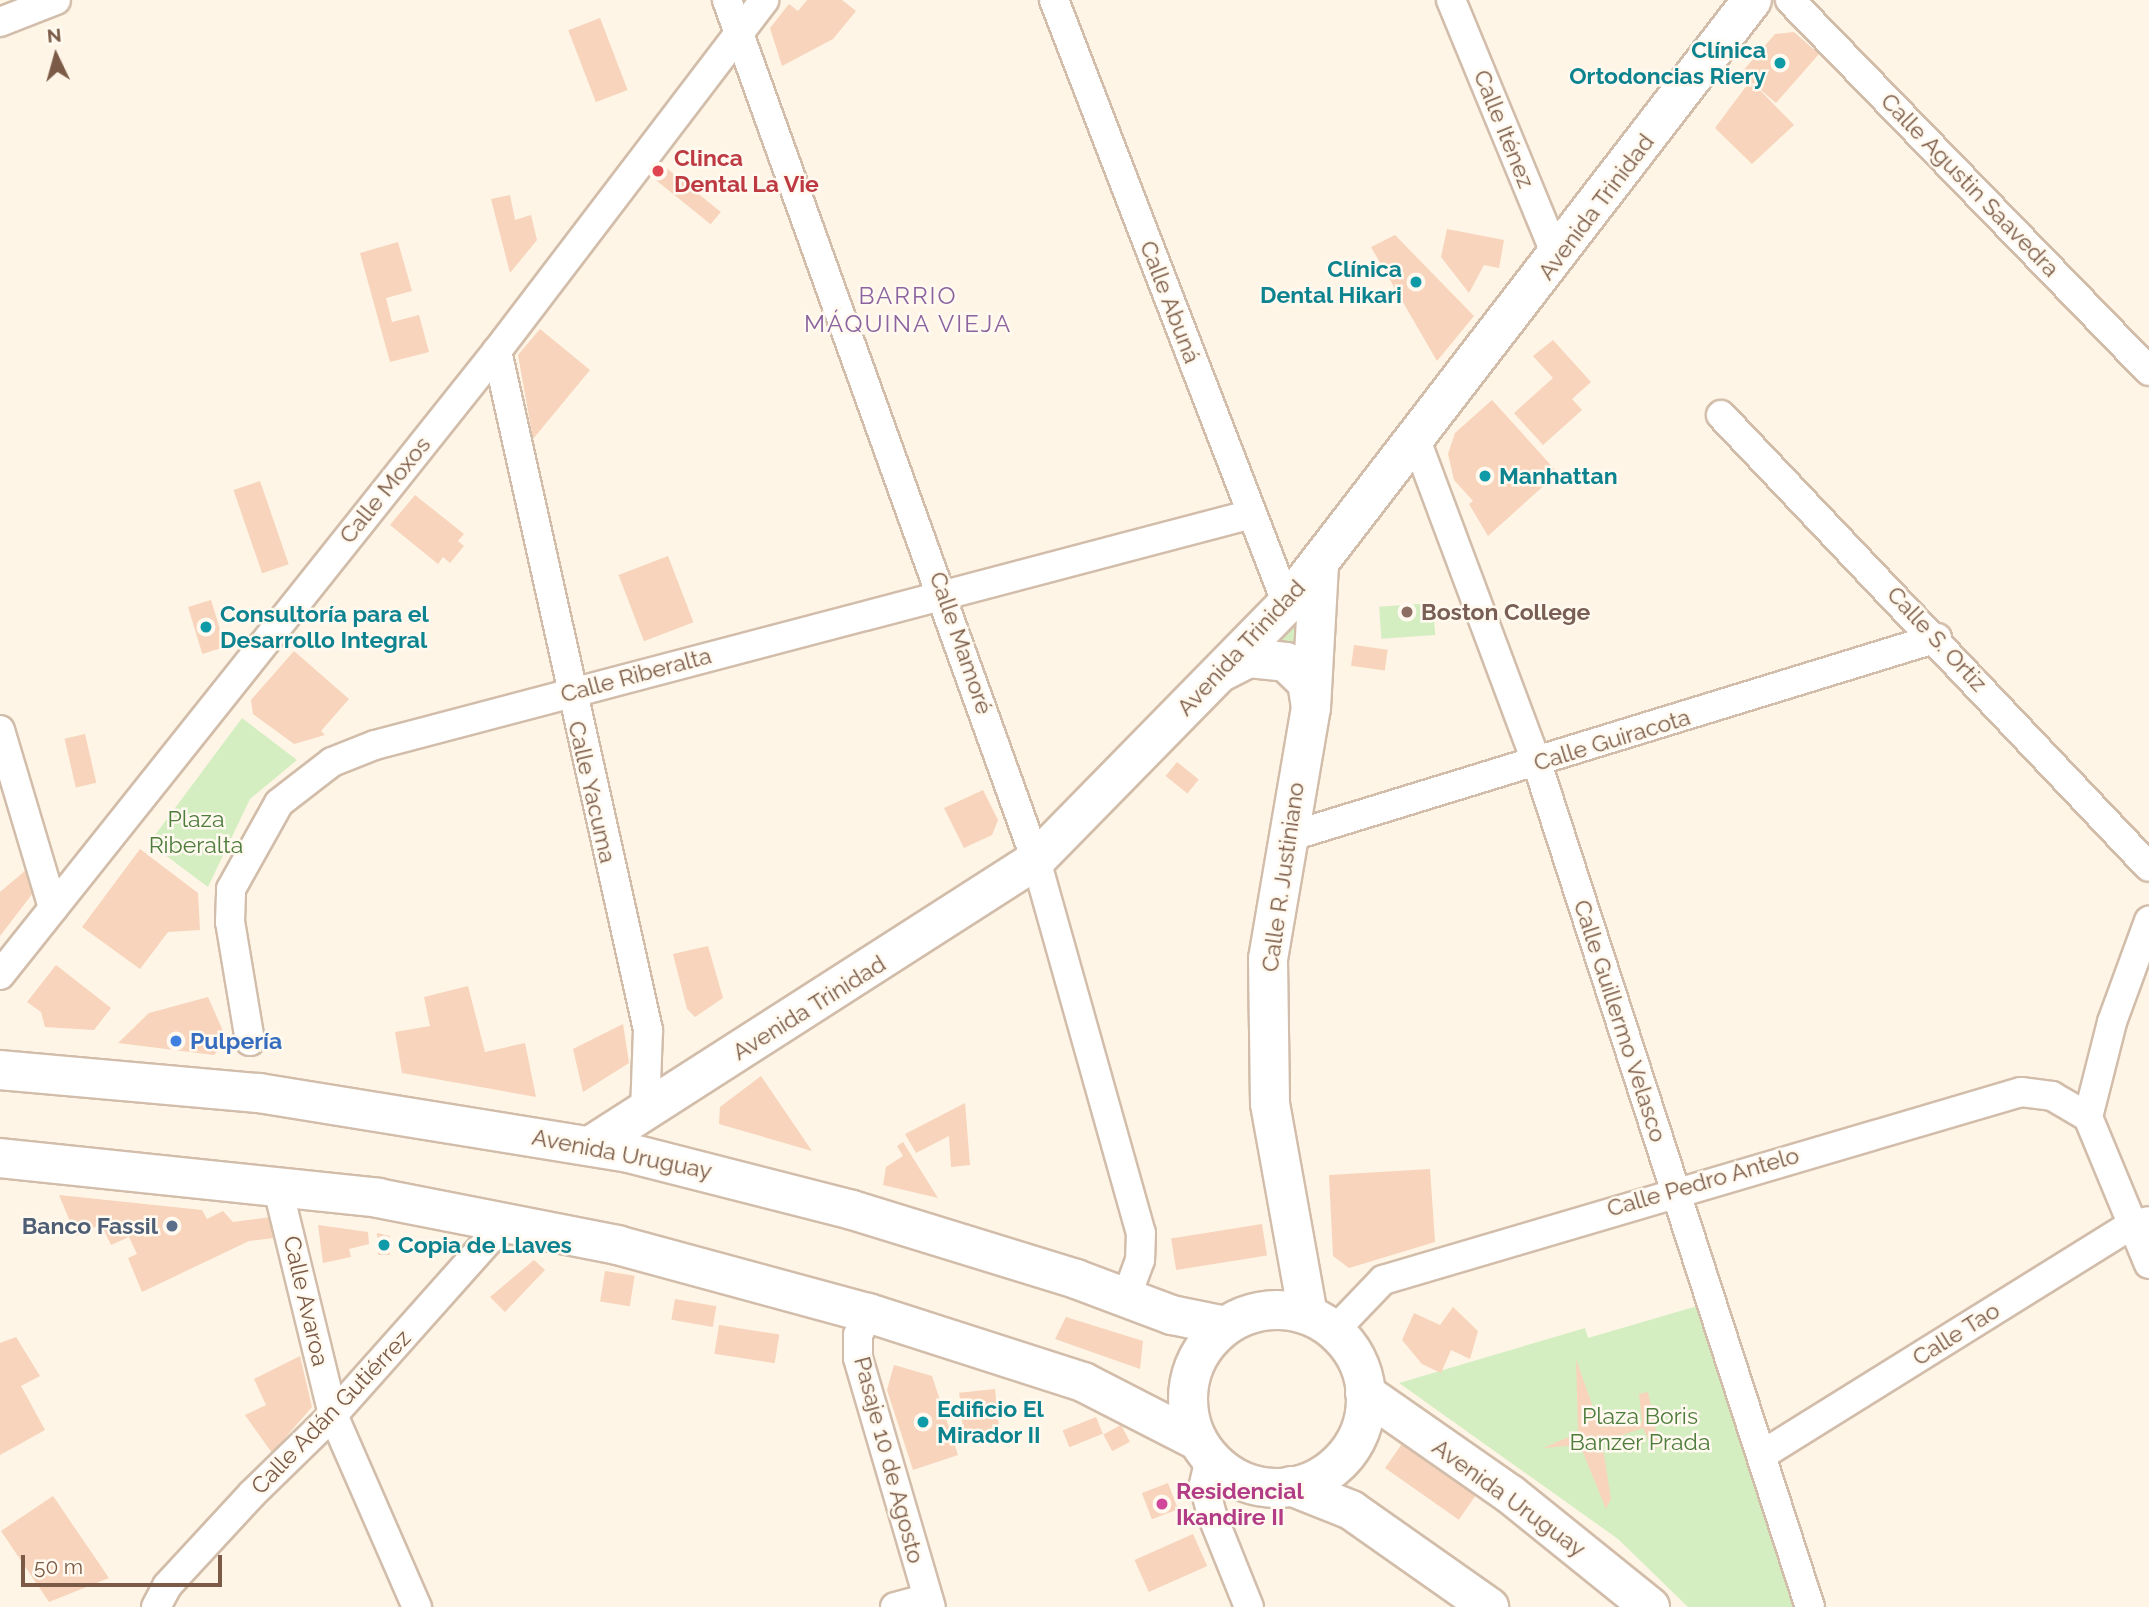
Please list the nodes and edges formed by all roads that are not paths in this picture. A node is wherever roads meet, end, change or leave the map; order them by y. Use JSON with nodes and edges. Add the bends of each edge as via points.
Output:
{"nodes":[{"id":1,"x":56,"y":0,"type":"edge"},
{"id":2,"x":727,"y":0,"type":"edge"},
{"id":3,"x":764,"y":0,"type":"edge"},
{"id":4,"x":1054,"y":0,"type":"edge"},
{"id":5,"x":1451,"y":0,"type":"edge"},
{"id":6,"x":1752,"y":0,"type":"edge"},
{"id":7,"x":1790,"y":0,"type":"edge"},
{"id":8,"x":7,"y":13,"type":"edge"},
{"id":9,"x":739,"y":33,"type":"junction"},
{"id":10,"x":1558,"y":259,"type":"junction"},
{"id":11,"x":496,"y":351,"type":"junction"},
{"id":12,"x":2149,"y":371,"type":"edge"},
{"id":13,"x":1721,"y":415,"type":"dead end"},
{"id":14,"x":1416,"y":440,"type":"junction"},
{"id":15,"x":1252,"y":514,"type":"junction"},
{"id":16,"x":1319,"y":564,"type":"junction"},
{"id":17,"x":945,"y":594,"type":"junction"},
{"id":18,"x":1287,"y":604,"type":"junction"},
{"id":19,"x":1937,"y":638,"type":"junction"},
{"id":20,"x":1221,"y":673,"type":"junction"},
{"id":21,"x":568,"y":692,"type":"junction"},
{"id":22,"x":1311,"y":708,"type":"junction"},
{"id":23,"x":0,"y":730,"type":"edge"},
{"id":24,"x":1537,"y":763,"type":"junction"},
{"id":25,"x":1285,"y":838,"type":"junction"},
{"id":26,"x":1036,"y":860,"type":"junction"},
{"id":27,"x":2149,"y":867,"type":"edge"},
{"id":28,"x":53,"y":908,"type":"junction"},
{"id":29,"x":2149,"y":921,"type":"edge"},
{"id":30,"x":0,"y":975,"type":"edge"},
{"id":31,"x":250,"y":1041,"type":"dead end"},
{"id":32,"x":7,"y":1066,"type":"edge"},
{"id":33,"x":645,"y":1112,"type":"junction"},
{"id":34,"x":2088,"y":1117,"type":"junction"},
{"id":35,"x":590,"y":1146,"type":"junction"},
{"id":36,"x":0,"y":1158,"type":"edge"},
{"id":37,"x":278,"y":1189,"type":"junction"},
{"id":38,"x":1674,"y":1190,"type":"junction"},
{"id":39,"x":513,"y":1223,"type":"junction"},
{"id":40,"x":2140,"y":1223,"type":"edge"},
{"id":41,"x":2149,"y":1264,"type":"edge"},
{"id":42,"x":1126,"y":1298,"type":"junction"},
{"id":43,"x":868,"y":1313,"type":"junction"},
{"id":44,"x":1321,"y":1323,"type":"junction"},
{"id":45,"x":1225,"y":1326,"type":"junction"},
{"id":46,"x":1366,"y":1393,"type":"junction"},
{"id":47,"x":333,"y":1415,"type":"junction"},
{"id":48,"x":1204,"y":1450,"type":"junction"},
{"id":49,"x":1765,"y":1453,"type":"junction"},
{"id":50,"x":1291,"y":1486,"type":"junction"},
{"id":51,"x":929,"y":1603,"type":"edge"},
{"id":52,"x":156,"y":1607,"type":"edge"},
{"id":53,"x":416,"y":1607,"type":"edge"},
{"id":54,"x":895,"y":1607,"type":"edge"},
{"id":55,"x":1249,"y":1607,"type":"edge"},
{"id":56,"x":1489,"y":1607,"type":"edge"},
{"id":57,"x":1650,"y":1607,"type":"edge"},
{"id":58,"x":1810,"y":1607,"type":"edge"}],
"edges":[{"from":1,"to":8,"type":"street"},
{"from":2,"to":9,"type":"street","name":"Calle Mamoré"},
{"from":3,"to":9,"type":"street","name":"Calle Moxos"},
{"from":4,"to":15,"type":"street","name":"Calle Abuná"},
{"from":5,"to":10,"type":"street","name":"Calle Iténez"},
{"from":6,"to":10,"type":"main road","name":"Avenida Trinidad"},
{"from":7,"to":12,"type":"street","name":"Calle Agustin Saavedra"},
{"from":9,"to":11,"type":"street","name":"Calle Moxos"},
{"from":9,"to":17,"type":"street","name":"Calle Mamoré"},
{"from":10,"to":14,"type":"main road","name":"Avenida Trinidad"},
{"from":11,"to":21,"type":"street","name":"Calle Yacuma"},
{"from":11,"to":28,"type":"street","name":"Calle Moxos"},
{"from":13,"to":19,"type":"street","name":"Calle S. Ortiz"},
{"from":14,"to":16,"type":"main road","name":"Avenida Trinidad"},
{"from":14,"to":24,"type":"street","name":"Calle Guillermo Velasco"},
{"from":15,"to":17,"type":"street","name":"Calle Riberalta"},
{"from":15,"to":18,"type":"street","name":"Calle Abuná"},
{"from":16,"to":18,"type":"main road","name":"Avenida Trinidad"},
{"from":16,"to":22,"type":"main road","name":"Calle R. Justiniano"},
{"from":17,"to":21,"type":"street","name":"Calle Riberalta"},
{"from":17,"to":26,"type":"street","name":"Calle Mamoré"},
{"from":18,"to":20,"type":"main road","name":"Avenida Trinidad"},
{"from":19,"to":24,"type":"street","name":"Calle Guiracota"},
{"from":19,"to":27,"type":"street","name":"Calle S. Ortiz"},
{"from":20,"to":22,"type":"main road","via":[[1249,658],[1286,662],[1307,682]]},
{"from":20,"to":26,"type":"main road","name":"Avenida Trinidad"},
{"from":21,"to":31,"type":"street","name":"Calle Riberalta","via":[[374,745],[302,781],[279,803],[231,889],[230,922]]},
{"from":21,"to":33,"type":"street","name":"Calle Yacuma","via":[[648,1030]]},
{"from":22,"to":25,"type":"main road","name":"Calle R. Justiniano"},
{"from":23,"to":28,"type":"street"},
{"from":24,"to":25,"type":"street","name":"Calle Guiracota"},
{"from":24,"to":38,"type":"street","name":"Calle Guillermo Velasco"},
{"from":25,"to":44,"type":"main road","name":"Calle R. Justiniano","via":[[1268,959],[1270,1103]]},
{"from":26,"to":33,"type":"main road","name":"Avenida Trinidad"},
{"from":26,"to":42,"type":"street","name":"Calle Mamoré","via":[[1141,1233],[1140,1260]]},
{"from":28,"to":30,"type":"street","name":"Calle Moxos"},
{"from":29,"to":34,"type":"street","via":[[2112,1022]]},
{"from":32,"to":35,"type":"main road","name":"Avenida Uruguay","via":[[259,1093]]},
{"from":33,"to":35,"type":"main road","name":"Avenida Trinidad"},
{"from":34,"to":38,"type":"street","name":"Calle Pedro Antelo","via":[[2052,1096],[2021,1092]]},
{"from":34,"to":40,"type":"street"},
{"from":35,"to":42,"type":"main road","name":"Avenida Uruguay","via":[[745,1179]]},
{"from":36,"to":37,"type":"main road"},
{"from":37,"to":39,"type":"main road","via":[[378,1198]]},
{"from":37,"to":47,"type":"street","name":"Calle Avaroa"},
{"from":38,"to":44,"type":"street","name":"Calle Pedro Antelo","via":[[1384,1280]]},
{"from":38,"to":49,"type":"street","name":"Calle Guillermo Velasco"},
{"from":39,"to":43,"type":"main road"},
{"from":39,"to":47,"type":"street","name":"Calle Adán Gutiérrez","via":[[490,1239]]},
{"from":40,"to":41,"type":"street"},
{"from":40,"to":49,"type":"street","name":"Calle Tao"},
{"from":42,"to":45,"type":"main road","name":"Avenida Uruguay"},
{"from":43,"to":48,"type":"main road","via":[[1104,1389]]},
{"from":43,"to":51,"type":"street","name":"Pasaje 10 de Agosto","via":[[858,1335],[858,1358]]},
{"from":44,"to":45,"type":"main road","via":[[1280,1310]]},
{"from":44,"to":46,"type":"main road","via":[[1356,1359]]},
{"from":45,"to":48,"type":"main road","via":[[1201,1354],[1190,1385]]},
{"from":46,"to":50,"type":"main road","via":[[1362,1428],[1342,1461]]},
{"from":46,"to":57,"type":"main road","name":"Avenida Uruguay","via":[[1510,1494]]},
{"from":47,"to":52,"type":"street","name":"Calle Adán Gutiérrez","via":[[252,1494]]},
{"from":47,"to":53,"type":"street","name":"Calle Avaroa"},
{"from":48,"to":50,"type":"main road","via":[[1233,1477],[1261,1487]]},
{"from":48,"to":55,"type":"street","via":[[1204,1485],[1212,1515]]},
{"from":49,"to":58,"type":"street","name":"Calle Guillermo Velasco"},
{"from":50,"to":56,"type":"main road","via":[[1351,1510]]},
{"from":51,"to":54,"type":"street"}]}
